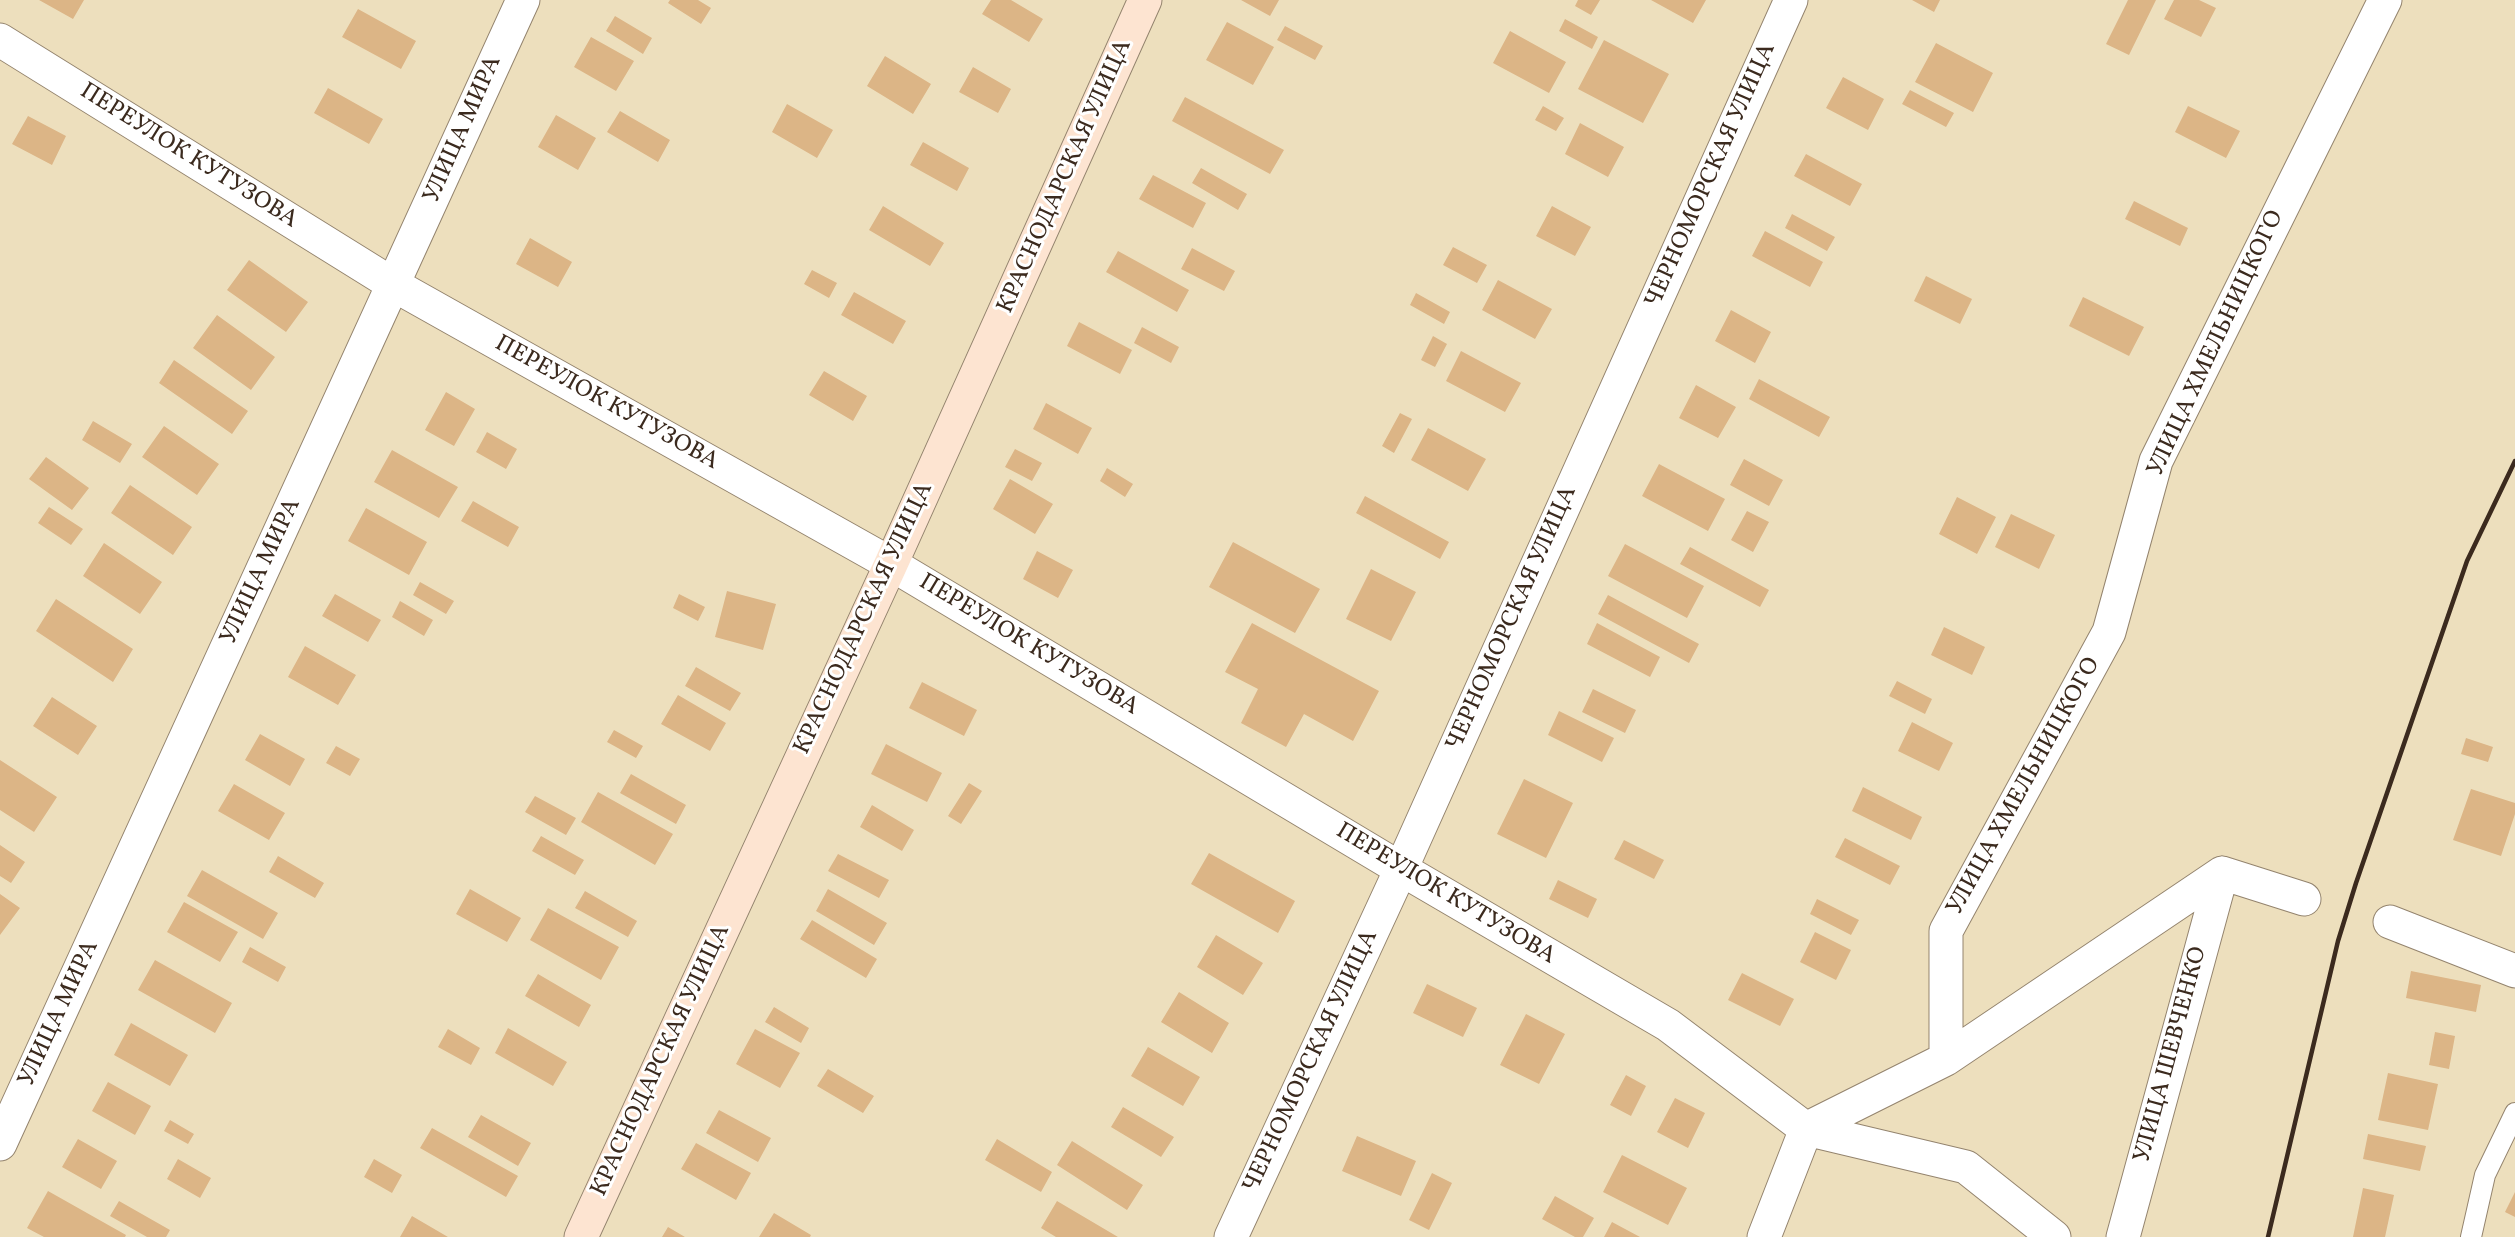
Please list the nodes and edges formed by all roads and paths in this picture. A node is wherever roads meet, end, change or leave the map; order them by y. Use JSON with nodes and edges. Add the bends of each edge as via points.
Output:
{"nodes":[{"id":1,"x":523,"y":0,"type":"edge"},
{"id":2,"x":1145,"y":0,"type":"edge"},
{"id":3,"x":1791,"y":0,"type":"edge"},
{"id":4,"x":2385,"y":0,"type":"edge"},
{"id":5,"x":0,"y":40,"type":"edge"},
{"id":6,"x":394,"y":285,"type":"junction"},
{"id":7,"x":891,"y":564,"type":"junction"},
{"id":8,"x":1401,"y":869,"type":"junction"},
{"id":9,"x":2222,"y":873,"type":"junction"},
{"id":10,"x":2304,"y":899,"type":"dead end"},
{"id":11,"x":2390,"y":922,"type":"dead end"},
{"id":12,"x":2515,"y":970,"type":"edge"},
{"id":13,"x":1946,"y":1059,"type":"junction"},
{"id":14,"x":2515,"y":1113,"type":"edge"},
{"id":15,"x":1806,"y":1129,"type":"junction"},
{"id":16,"x":0,"y":1143,"type":"edge"},
{"id":17,"x":581,"y":1237,"type":"edge"},
{"id":18,"x":1231,"y":1237,"type":"edge"},
{"id":19,"x":1764,"y":1237,"type":"edge"},
{"id":20,"x":2054,"y":1237,"type":"edge"},
{"id":21,"x":2123,"y":1237,"type":"edge"},
{"id":22,"x":2471,"y":1237,"type":"edge"}],
"edges":[{"from":1,"to":6,"type":"street","name":"УЛИЦА МИРА"},
{"from":2,"to":7,"type":"street","name":"КРАСНОДАРСКАЯ УЛИЦА"},
{"from":3,"to":8,"type":"street","name":"ЧЕРНОМОРСКАЯ УЛИЦА"},
{"from":4,"to":13,"type":"street","name":"УЛИЦА ХМЕЛЬНИЦКОГО","via":[[2156,461],[2109,632],[1946,931]]},
{"from":5,"to":6,"type":"street","name":"ПЕРЕУЛОК КУТУЗОВА"},
{"from":6,"to":7,"type":"street","name":"ПЕРЕУЛОК КУТУЗОВА"},
{"from":6,"to":16,"type":"street","name":"УЛИЦА МИРА"},
{"from":7,"to":8,"type":"street","name":"ПЕРЕУЛОК КУТУЗОВА"},
{"from":7,"to":17,"type":"street","name":"КРАСНОДАРСКАЯ УЛИЦА"},
{"from":8,"to":15,"type":"street","name":"ПЕРЕУЛОК КУТУЗОВА","via":[[1668,1025]]},
{"from":8,"to":18,"type":"street","name":"ЧЕРНОМОРСКАЯ УЛИЦА"},
{"from":9,"to":10,"type":"street"},
{"from":9,"to":13,"type":"street"},
{"from":9,"to":21,"type":"street","name":"УЛИЦА ШЕВЧЕНКО"},
{"from":11,"to":12,"type":"street"},
{"from":13,"to":15,"type":"street"},
{"from":14,"to":22,"type":"lane","via":[[2485,1175]]},
{"from":15,"to":19,"type":"street"},
{"from":15,"to":20,"type":"street","name":"ПЕРЕУЛОК КУТУЗОВА","via":[[1966,1167]]}]}
